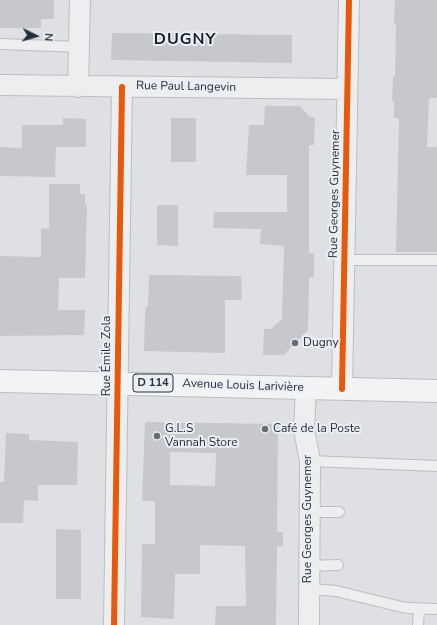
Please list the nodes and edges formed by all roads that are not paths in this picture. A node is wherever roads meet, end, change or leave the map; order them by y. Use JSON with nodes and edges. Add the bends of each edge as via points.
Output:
{"nodes":[{"id":1,"x":80,"y":0,"type":"edge"},
{"id":2,"x":349,"y":0,"type":"edge"},
{"id":3,"x":0,"y":44,"type":"edge"},
{"id":4,"x":80,"y":47,"type":"junction"},
{"id":5,"x":0,"y":85,"type":"edge"},
{"id":6,"x":78,"y":87,"type":"junction"},
{"id":7,"x":122,"y":87,"type":"junction"},
{"id":8,"x":347,"y":89,"type":"junction"},
{"id":9,"x":345,"y":260,"type":"junction"},
{"id":10,"x":437,"y":260,"type":"edge"},
{"id":11,"x":0,"y":381,"type":"edge"},
{"id":12,"x":117,"y":382,"type":"junction"},
{"id":13,"x":306,"y":388,"type":"junction"},
{"id":14,"x":342,"y":389,"type":"junction"},
{"id":15,"x":437,"y":391,"type":"edge"},
{"id":16,"x":310,"y":461,"type":"junction"},
{"id":17,"x":437,"y":466,"type":"edge"},
{"id":18,"x":309,"y":512,"type":"junction"},
{"id":19,"x":339,"y":512,"type":"dead end"},
{"id":20,"x":338,"y":565,"type":"dead end"},
{"id":21,"x":308,"y":566,"type":"junction"},
{"id":22,"x":309,"y":589,"type":"junction"},
{"id":23,"x":419,"y":609,"type":"junction"},
{"id":24,"x":437,"y":609,"type":"edge"},
{"id":25,"x":114,"y":625,"type":"edge"},
{"id":26,"x":309,"y":625,"type":"edge"},
{"id":27,"x":418,"y":625,"type":"edge"}],
"edges":[{"from":1,"to":4,"type":"street"},
{"from":2,"to":8,"type":"street","name":"Rue Georges Guynemer"},
{"from":3,"to":4,"type":"lane"},
{"from":4,"to":6,"type":"street"},
{"from":5,"to":6,"type":"street","name":"Rue Paul Langevin"},
{"from":6,"to":7,"type":"street","name":"Rue Paul Langevin"},
{"from":7,"to":8,"type":"street","name":"Rue Paul Langevin"},
{"from":7,"to":12,"type":"street","name":"Rue Émile Zola"},
{"from":8,"to":9,"type":"street","name":"Rue Georges Guynemer"},
{"from":9,"to":10,"type":"lane"},
{"from":9,"to":14,"type":"street","name":"Rue Georges Guynemer"},
{"from":11,"to":12,"type":"main road","name":"Avenue Louis Larivière","number":"D 114"},
{"from":12,"to":13,"type":"main road","name":"Avenue Louis Larivière","number":"D 114"},
{"from":12,"to":25,"type":"street","name":"Rue Émile Zola"},
{"from":13,"to":14,"type":"main road","name":"Avenue Louis Larivière","number":"D 114"},
{"from":13,"to":16,"type":"street","name":"Rue Georges Guynemer","via":[[304,430]]},
{"from":14,"to":15,"type":"main road","number":"D 114"},
{"from":16,"to":17,"type":"lane"},
{"from":16,"to":18,"type":"street","name":"Rue Georges Guynemer"},
{"from":18,"to":19,"type":"lane"},
{"from":18,"to":21,"type":"street","name":"Rue Georges Guynemer"},
{"from":20,"to":21,"type":"lane"},
{"from":21,"to":22,"type":"street","name":"Rue Georges Guynemer"},
{"from":22,"to":23,"type":"lane","via":[[330,590]]},
{"from":22,"to":26,"type":"street","name":"Rue Georges Guynemer"},
{"from":23,"to":24,"type":"lane"},
{"from":23,"to":27,"type":"lane"}]}
